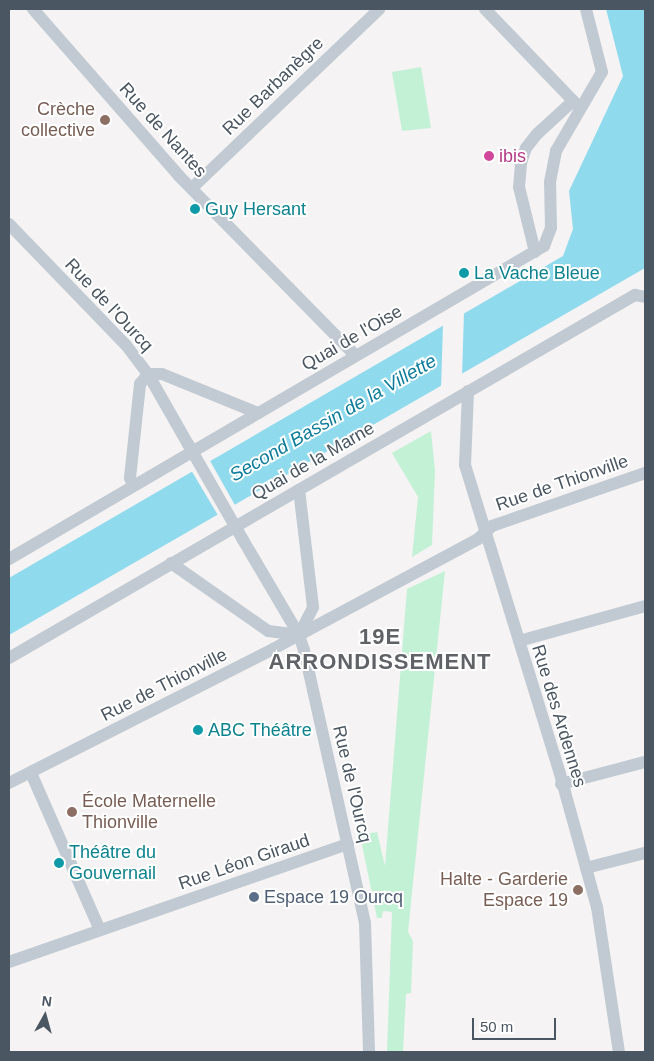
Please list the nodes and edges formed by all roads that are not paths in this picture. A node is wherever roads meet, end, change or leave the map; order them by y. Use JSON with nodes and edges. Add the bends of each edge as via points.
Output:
{"nodes":[{"id":1,"x":33,"y":9,"type":"edge"},
{"id":2,"x":379,"y":9,"type":"edge"},
{"id":3,"x":485,"y":9,"type":"edge"},
{"id":4,"x":586,"y":9,"type":"edge"},
{"id":5,"x":576,"y":104,"type":"junction"},
{"id":6,"x":192,"y":188,"type":"junction"},
{"id":7,"x":9,"y":224,"type":"edge"},
{"id":8,"x":536,"y":252,"type":"junction"},
{"id":9,"x":640,"y":296,"type":"edge"},
{"id":10,"x":356,"y":356,"type":"junction"},
{"id":11,"x":148,"y":374,"type":"junction"},
{"id":12,"x":468,"y":391,"type":"junction"},
{"id":13,"x":258,"y":413,"type":"junction"},
{"id":14,"x":645,"y":472,"type":"edge"},
{"id":15,"x":133,"y":485,"type":"junction"},
{"id":16,"x":299,"y":490,"type":"junction"},
{"id":17,"x":486,"y":532,"type":"junction"},
{"id":18,"x":9,"y":559,"type":"edge"},
{"id":19,"x":171,"y":563,"type":"junction"},
{"id":20,"x":645,"y":606,"type":"edge"},
{"id":21,"x":313,"y":607,"type":"junction"},
{"id":22,"x":334,"y":616,"type":"junction"},
{"id":23,"x":299,"y":635,"type":"junction"},
{"id":24,"x":519,"y":641,"type":"junction"},
{"id":25,"x":9,"y":658,"type":"edge"},
{"id":26,"x":645,"y":762,"type":"edge"},
{"id":27,"x":32,"y":773,"type":"junction"},
{"id":28,"x":9,"y":783,"type":"edge"},
{"id":29,"x":561,"y":784,"type":"junction"},
{"id":30,"x":348,"y":844,"type":"junction"},
{"id":31,"x":645,"y":853,"type":"edge"},
{"id":32,"x":586,"y":868,"type":"junction"},
{"id":33,"x":100,"y":930,"type":"junction"},
{"id":34,"x":9,"y":962,"type":"edge"},
{"id":35,"x":369,"y":1052,"type":"edge"},
{"id":36,"x":618,"y":1052,"type":"edge"}],
"edges":[{"from":1,"to":6,"type":"street","name":"Rue de Nantes","via":[[132,125]]},
{"from":2,"to":6,"type":"street","name":"Rue Barbanègre"},
{"from":3,"to":5,"type":"street"},
{"from":4,"to":5,"type":"street","name":"Quai de l'Oise","via":[[603,67],[600,79]]},
{"from":5,"to":8,"type":"street","name":"Quai de l'Oise","via":[[556,151],[550,182],[549,241]]},
{"from":5,"to":8,"type":"street","via":[[537,134],[526,148],[520,166],[519,187]]},
{"from":6,"to":10,"type":"street","name":"Rue de Nantes"},
{"from":7,"to":11,"type":"street","name":"Rue de l'Ourcq","via":[[126,345]]},
{"from":8,"to":10,"type":"street","name":"Quai de l'Oise"},
{"from":9,"to":12,"type":"street","name":"Quai de la Marne"},
{"from":10,"to":13,"type":"street","name":"Quai de l'Oise"},
{"from":11,"to":13,"type":"street","via":[[162,374]]},
{"from":11,"to":15,"type":"street","via":[[140,384],[130,478]]},
{"from":11,"to":23,"type":"street","name":"Rue de l'Ourcq","bridge":true},
{"from":12,"to":16,"type":"street","name":"Quai de la Marne"},
{"from":12,"to":17,"type":"street","name":"Rue des Ardennes","via":[[465,465]]},
{"from":13,"to":15,"type":"street","name":"Quai de l'Oise"},
{"from":14,"to":17,"type":"street","name":"Rue de Thionville","via":[[492,526]]},
{"from":15,"to":18,"type":"street","name":"Quai de l'Oise"},
{"from":16,"to":19,"type":"street","name":"Quai de la Marne"},
{"from":16,"to":21,"type":"street"},
{"from":17,"to":22,"type":"street","name":"Rue de Thionville"},
{"from":17,"to":24,"type":"street","name":"Rue des Ardennes"},
{"from":19,"to":23,"type":"street","via":[[268,632]]},
{"from":19,"to":25,"type":"street","name":"Quai de la Marne"},
{"from":20,"to":24,"type":"street"},
{"from":21,"to":22,"type":"street"},
{"from":21,"to":23,"type":"street"},
{"from":22,"to":23,"type":"street","name":"Rue de Thionville"},
{"from":23,"to":27,"type":"street","name":"Rue de Thionville"},
{"from":23,"to":30,"type":"street","name":"Rue de l'Ourcq"},
{"from":24,"to":29,"type":"street","name":"Rue des Ardennes"},
{"from":26,"to":29,"type":"street"},
{"from":27,"to":28,"type":"street","name":"Rue de Thionville"},
{"from":27,"to":33,"type":"street"},
{"from":29,"to":32,"type":"street","name":"Rue des Ardennes"},
{"from":30,"to":33,"type":"street","name":"Rue Léon Giraud"},
{"from":30,"to":35,"type":"street","name":"Rue de l'Ourcq","via":[[365,923]]},
{"from":31,"to":32,"type":"street"},
{"from":32,"to":36,"type":"street","name":"Rue des Ardennes","via":[[597,907]]},
{"from":33,"to":34,"type":"street","name":"Rue Léon Giraud"}]}
